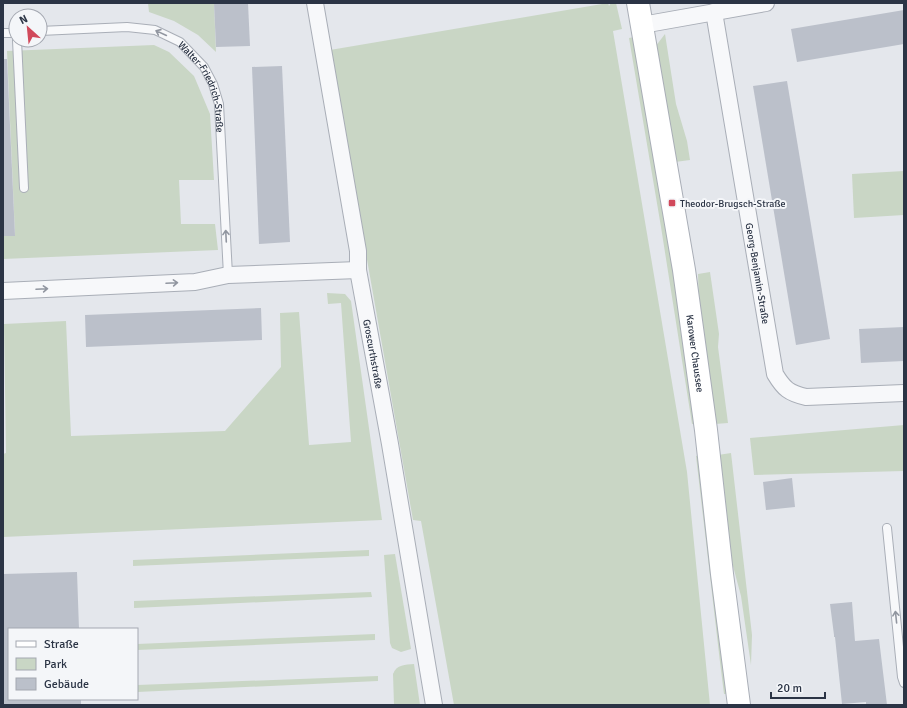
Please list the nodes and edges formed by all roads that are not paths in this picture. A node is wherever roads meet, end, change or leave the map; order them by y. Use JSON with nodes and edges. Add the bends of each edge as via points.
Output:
{"nodes":[{"id":1,"x":315,"y":3,"type":"edge"},
{"id":2,"x":638,"y":3,"type":"edge"},
{"id":3,"x":766,"y":3,"type":"edge"},
{"id":4,"x":714,"y":12,"type":"junction"},
{"id":5,"x":642,"y":25,"type":"junction"},
{"id":6,"x":48,"y":31,"type":"edge"},
{"id":7,"x":17,"y":48,"type":"edge"},
{"id":8,"x":24,"y":188,"type":"dead end"},
{"id":9,"x":358,"y":270,"type":"junction"},
{"id":10,"x":228,"y":275,"type":"junction"},
{"id":11,"x":3,"y":291,"type":"edge"},
{"id":12,"x":904,"y":393,"type":"edge"},
{"id":13,"x":887,"y":528,"type":"dead end"},
{"id":14,"x":904,"y":683,"type":"edge"},
{"id":15,"x":434,"y":705,"type":"edge"},
{"id":16,"x":739,"y":705,"type":"edge"}],
"edges":[{"from":1,"to":9,"type":"street","name":"Groscurthstraße","via":[[358,251]]},
{"from":2,"to":5,"type":"main road","name":"Karower Chaussee"},
{"from":3,"to":4,"type":"street"},
{"from":4,"to":5,"type":"street"},
{"from":4,"to":12,"type":"street","name":"Georg-Benjamin-Straße","via":[[775,374],[782,386],[793,394],[806,397]]},
{"from":5,"to":16,"type":"main road","name":"Karower Chaussee","via":[[684,270]]},
{"from":10,"to":6,"type":"lane","name":"Walter-Friedrich-Straße","one_way":true,"via":[[219,104],[204,67],[180,42],[155,30],[127,27]]},
{"from":7,"to":8,"type":"lane"},
{"from":9,"to":10,"type":"street"},
{"from":9,"to":15,"type":"street","name":"Groscurthstraße"},
{"from":11,"to":10,"type":"street","one_way":true,"via":[[195,282]]},
{"from":14,"to":13,"type":"lane","one_way":true}]}
